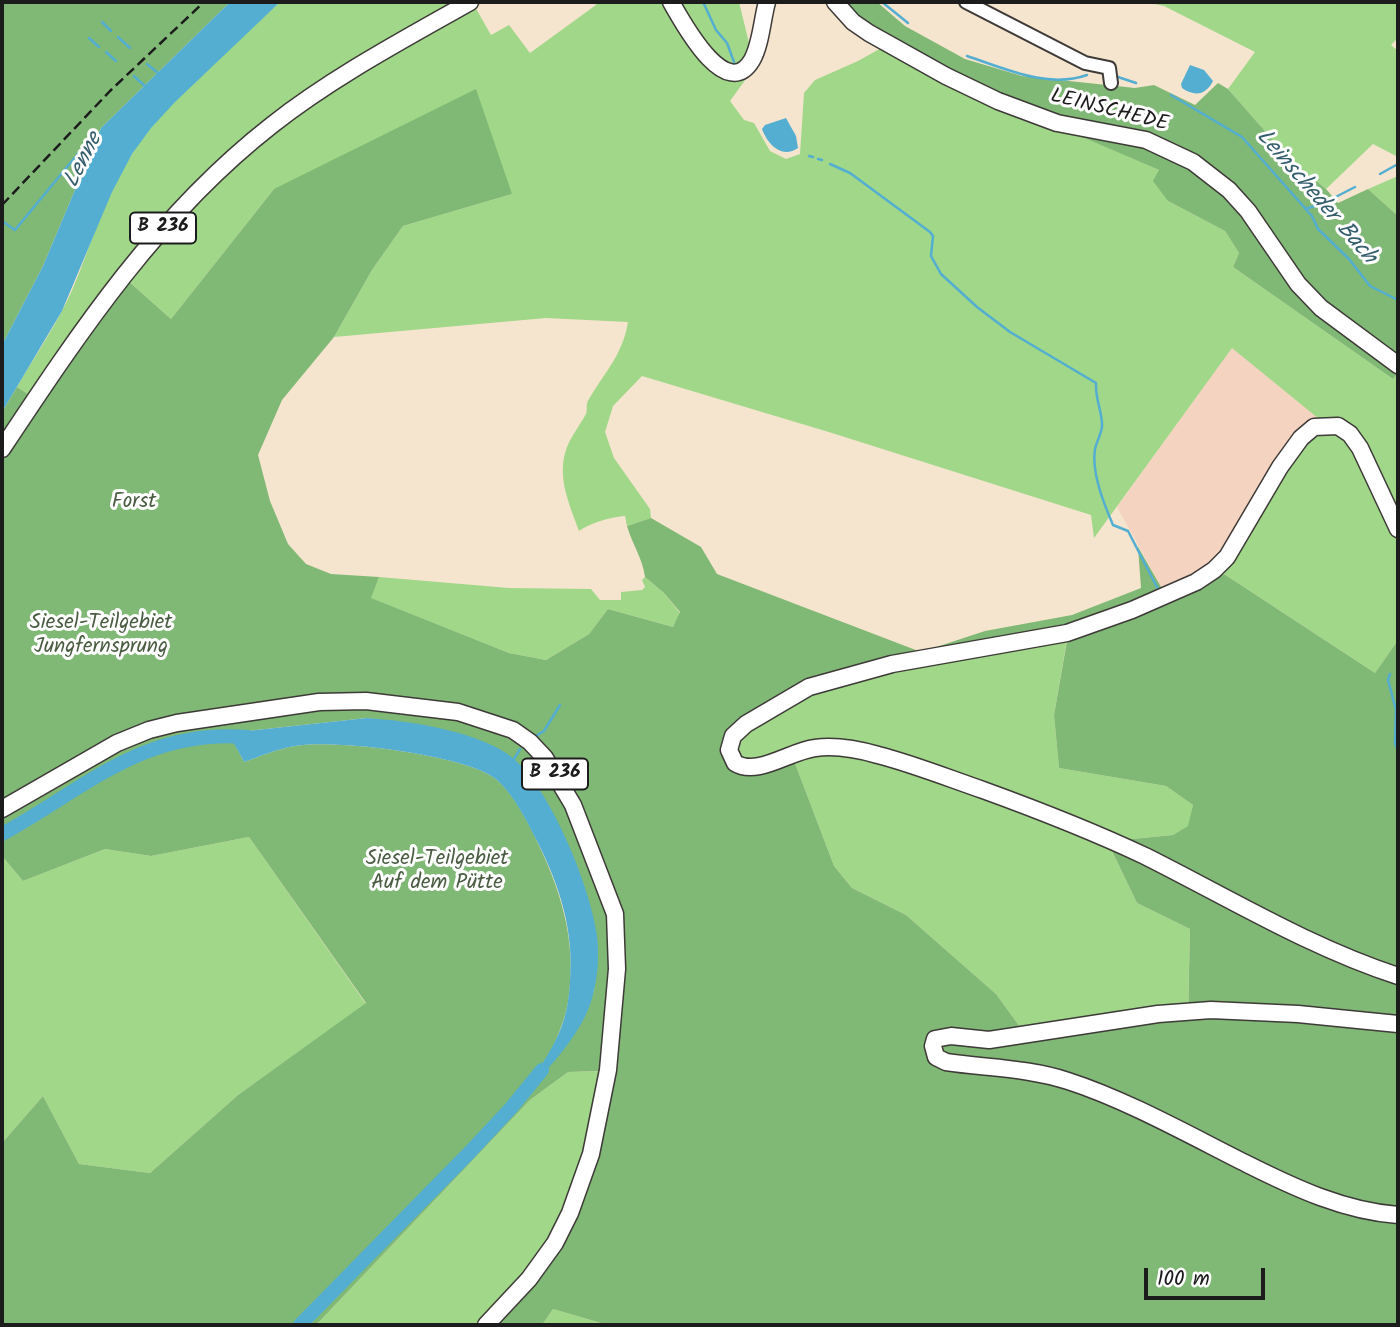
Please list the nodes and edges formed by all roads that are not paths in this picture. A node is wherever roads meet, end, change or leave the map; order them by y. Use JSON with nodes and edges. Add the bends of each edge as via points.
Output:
{"nodes":[{"id":1,"x":470,"y":2,"type":"edge"},
{"id":2,"x":671,"y":2,"type":"edge"},
{"id":3,"x":767,"y":2,"type":"edge"},
{"id":4,"x":835,"y":2,"type":"edge"},
{"id":5,"x":966,"y":2,"type":"edge"},
{"id":6,"x":1111,"y":83,"type":"dead end"},
{"id":7,"x":1398,"y":365,"type":"edge"},
{"id":8,"x":2,"y":449,"type":"edge"},
{"id":9,"x":1398,"y":529,"type":"edge"},
{"id":10,"x":2,"y":809,"type":"edge"},
{"id":11,"x":1398,"y":976,"type":"edge"},
{"id":12,"x":1398,"y":1024,"type":"edge"},
{"id":13,"x":1398,"y":1215,"type":"edge"},
{"id":14,"x":486,"y":1325,"type":"edge"}],
"edges":[{"from":1,"to":8,"type":"main road","number":"B 236","via":[[309,98],[224,166],[159,233],[94,311]]},
{"from":2,"to":3,"type":"main road","via":[[711,61],[729,73],[742,70],[751,61]]},
{"from":4,"to":7,"type":"main road","name":"LEINSCHEDE","via":[[869,33],[998,101],[1057,123],[1146,140],[1193,162],[1238,200],[1298,284],[1321,308]]},
{"from":5,"to":6,"type":"street","via":[[1085,63],[1109,68]]},
{"from":9,"to":11,"type":"main road","via":[[1350,434],[1338,426],[1314,428],[1280,467],[1227,557],[1206,576],[1067,633],[892,664],[809,687],[746,724],[730,746],[738,765],[751,768],[798,751],[830,747],[901,762],[1089,831],[1321,947]]},
{"from":10,"to":14,"type":"main road","number":"B 236","via":[[117,743],[149,730],[319,702],[366,701],[458,712],[513,730],[530,742],[573,805],[607,888],[617,929],[617,969],[608,1070],[597,1130],[578,1192],[555,1244]]},
{"from":12,"to":13,"type":"main road","via":[[1258,1011],[1197,1011],[989,1040],[944,1036],[933,1046],[936,1057],[946,1062],[1067,1080],[1307,1192],[1360,1210]]}]}
